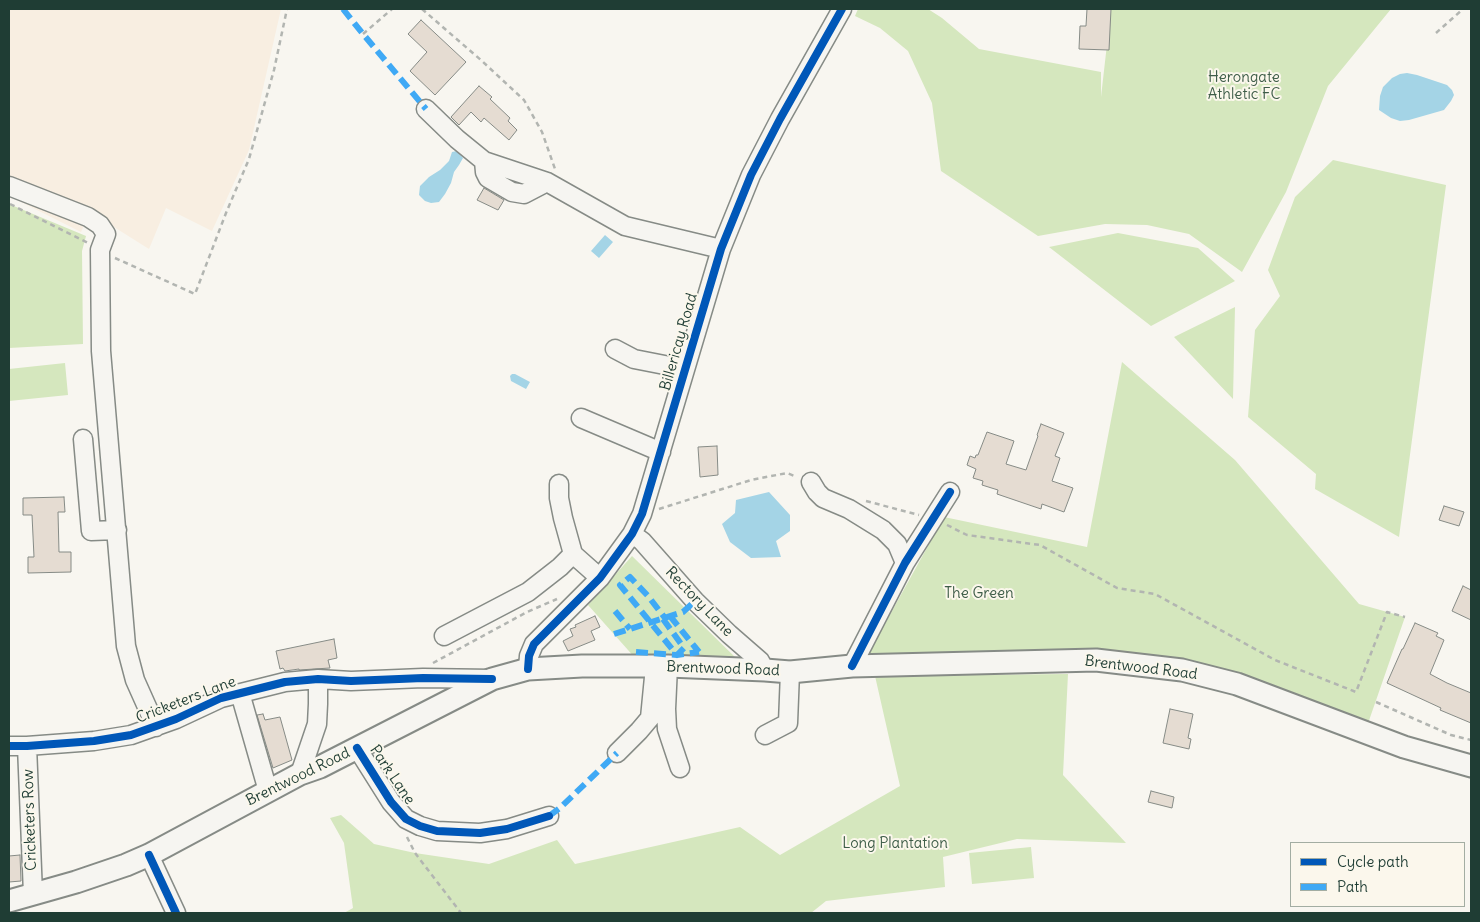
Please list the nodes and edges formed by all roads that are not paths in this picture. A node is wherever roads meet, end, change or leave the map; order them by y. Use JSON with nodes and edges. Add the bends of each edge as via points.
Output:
{"nodes":[{"id":1,"x":842,"y":9,"type":"edge"},
{"id":2,"x":426,"y":109,"type":"dead end"},
{"id":3,"x":9,"y":186,"type":"edge"},
{"id":4,"x":721,"y":249,"type":"junction"},
{"id":5,"x":615,"y":349,"type":"dead end"},
{"id":6,"x":685,"y":370,"type":"junction"},
{"id":7,"x":581,"y":418,"type":"dead end"},
{"id":8,"x":83,"y":439,"type":"dead end"},
{"id":9,"x":660,"y":452,"type":"junction"},
{"id":10,"x":811,"y":482,"type":"road end"},
{"id":11,"x":559,"y":484,"type":"dead end"},
{"id":12,"x":950,"y":492,"type":"dead end"},
{"id":13,"x":117,"y":530,"type":"junction"},
{"id":14,"x":632,"y":534,"type":"junction"},
{"id":15,"x":573,"y":554,"type":"junction"},
{"id":16,"x":905,"y":563,"type":"junction"},
{"id":17,"x":600,"y":578,"type":"junction"},
{"id":18,"x":444,"y":636,"type":"dead end"},
{"id":19,"x":852,"y":666,"type":"junction"},
{"id":20,"x":662,"y":667,"type":"junction"},
{"id":21,"x":528,"y":668,"type":"junction"},
{"id":22,"x":765,"y":670,"type":"junction"},
{"id":23,"x":790,"y":672,"type":"junction"},
{"id":24,"x":318,"y":679,"type":"junction"},
{"id":25,"x":492,"y":679,"type":"junction"},
{"id":26,"x":240,"y":693,"type":"junction"},
{"id":27,"x":156,"y":727,"type":"junction"},
{"id":28,"x":765,"y":735,"type":"dead end"},
{"id":29,"x":9,"y":746,"type":"edge"},
{"id":30,"x":27,"y":746,"type":"junction"},
{"id":31,"x":358,"y":748,"type":"junction"},
{"id":32,"x":617,"y":753,"type":"dead end"},
{"id":33,"x":1471,"y":766,"type":"edge"},
{"id":34,"x":680,"y":768,"type":"dead end"},
{"id":35,"x":300,"y":774,"type":"junction"},
{"id":36,"x":268,"y":791,"type":"junction"},
{"id":37,"x":550,"y":816,"type":"dead end"},
{"id":38,"x":149,"y":855,"type":"junction"},
{"id":39,"x":32,"y":894,"type":"junction"},
{"id":40,"x":9,"y":901,"type":"edge"},
{"id":41,"x":176,"y":913,"type":"edge"}],
"edges":[{"from":1,"to":4,"type":"street","name":"Billericay Road","via":[[751,175]]},
{"from":2,"to":4,"type":"street","via":[[484,161],[553,186],[625,226]]},
{"from":3,"to":13,"type":"street","via":[[88,217],[106,234],[100,250],[102,350]]},
{"from":4,"to":6,"type":"street","name":"Billericay Road"},
{"from":5,"to":6,"type":"street","via":[[634,359]]},
{"from":6,"to":9,"type":"street","name":"Billericay Road"},
{"from":7,"to":9,"type":"street"},
{"from":8,"to":13,"type":"street","via":[[90,531]]},
{"from":9,"to":14,"type":"street","name":"Billericay Road","via":[[642,514]]},
{"from":10,"to":16,"type":"street","via":[[823,498],[849,509],[883,530],[896,544]]},
{"from":11,"to":15,"type":"street","via":[[561,512]]},
{"from":12,"to":16,"type":"street"},
{"from":13,"to":27,"type":"street","via":[[126,646],[135,680]]},
{"from":14,"to":17,"type":"street","name":"Billericay Road"},
{"from":14,"to":22,"type":"street","name":"Rectory Lane","via":[[695,601],[760,661]]},
{"from":15,"to":17,"type":"street"},
{"from":15,"to":18,"type":"street","via":[[528,592]]},
{"from":16,"to":19,"type":"street"},
{"from":17,"to":21,"type":"street","name":"Billericay Road","via":[[534,644]]},
{"from":19,"to":23,"type":"main road","name":"Brentwood Road"},
{"from":19,"to":33,"type":"main road","name":"Brentwood Road","via":[[1096,660],[1182,670],[1237,684],[1404,747]]},
{"from":20,"to":21,"type":"main road","name":"Brentwood Road"},
{"from":20,"to":22,"type":"main road","name":"Brentwood Road"},
{"from":20,"to":32,"type":"street","via":[[650,718]]},
{"from":20,"to":34,"type":"street","via":[[668,729]]},
{"from":21,"to":25,"type":"main road","name":"Brentwood Road"},
{"from":22,"to":23,"type":"main road","name":"Brentwood Road"},
{"from":23,"to":28,"type":"street","via":[[788,724]]},
{"from":24,"to":25,"type":"street","name":"Cricketers Lane"},
{"from":24,"to":26,"type":"street","name":"Cricketers Lane","via":[[285,682]]},
{"from":24,"to":35,"type":"street","via":[[317,724]]},
{"from":25,"to":31,"type":"main road","name":"Brentwood Road"},
{"from":26,"to":27,"type":"street","name":"Cricketers Lane"},
{"from":26,"to":36,"type":"street"},
{"from":27,"to":30,"type":"street","name":"Cricketers Lane","via":[[94,741]]},
{"from":29,"to":30,"type":"street","name":"Cricketers Lane"},
{"from":30,"to":39,"type":"street","name":"Cricketers Row"},
{"from":31,"to":35,"type":"main road","name":"Brentwood Road"},
{"from":31,"to":37,"type":"street","name":"Park Lane","via":[[391,802],[406,819],[420,826],[437,832],[480,833]]},
{"from":35,"to":36,"type":"main road","name":"Brentwood Road"},
{"from":36,"to":38,"type":"main road","name":"Brentwood Road"},
{"from":38,"to":39,"type":"main road","name":"Brentwood Road","via":[[118,868]]},
{"from":38,"to":41,"type":"street"},
{"from":39,"to":40,"type":"main road","name":"Brentwood Road"}]}
